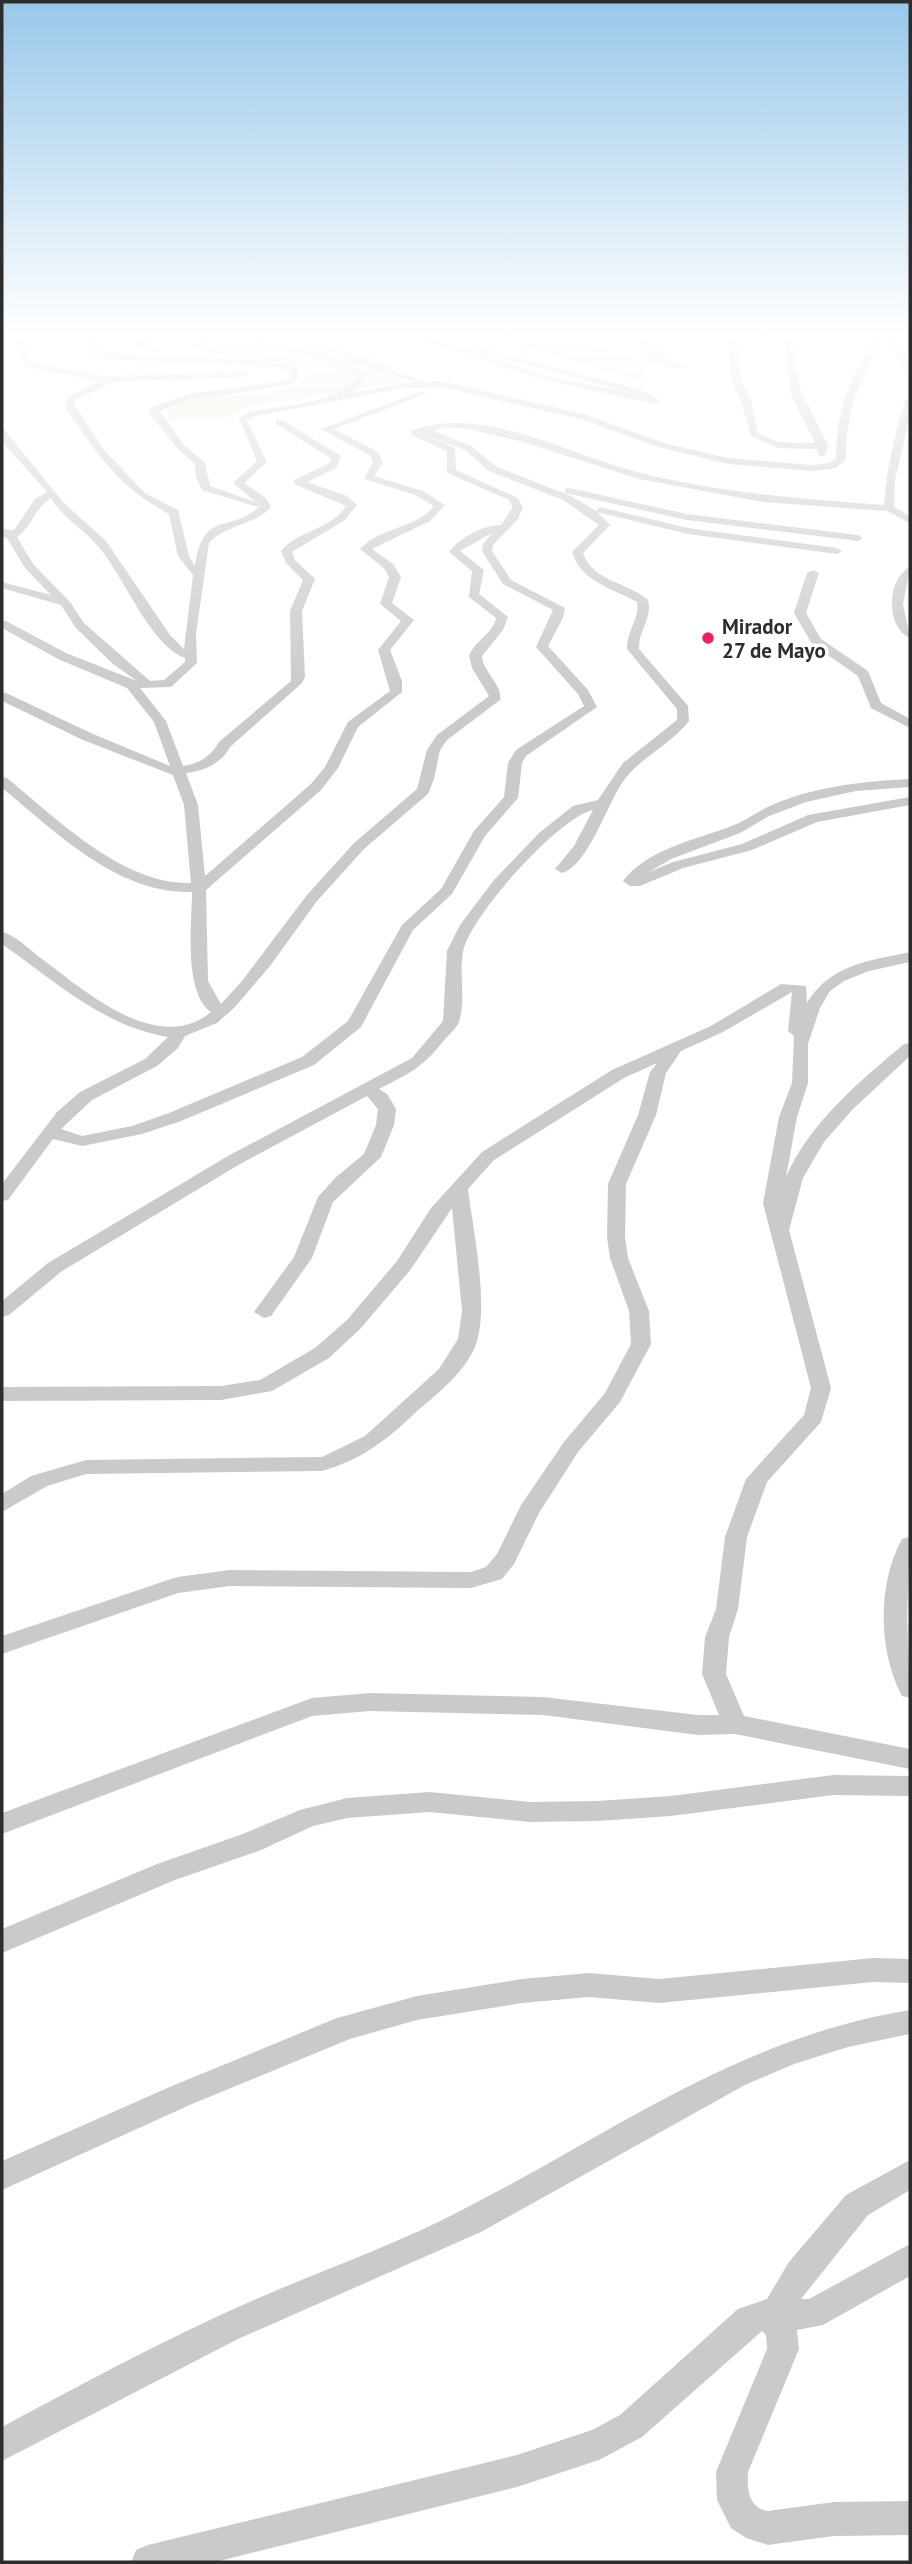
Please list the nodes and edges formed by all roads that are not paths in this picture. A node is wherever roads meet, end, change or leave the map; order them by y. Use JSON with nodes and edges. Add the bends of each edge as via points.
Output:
{"nodes":[{"id":1,"x":22,"y":458,"type":"edge"},
{"id":2,"x":105,"y":458,"type":"edge"},
{"id":3,"x":194,"y":458,"type":"edge"},
{"id":4,"x":260,"y":458,"type":"edge"},
{"id":5,"x":336,"y":458,"type":"edge"},
{"id":6,"x":376,"y":458,"type":"edge"},
{"id":7,"x":452,"y":458,"type":"edge"},
{"id":8,"x":479,"y":458,"type":"edge"},
{"id":9,"x":577,"y":458,"type":"edge"},
{"id":10,"x":718,"y":458,"type":"edge"},
{"id":11,"x":822,"y":458,"type":"edge"},
{"id":12,"x":841,"y":458,"type":"edge"},
{"id":13,"x":896,"y":458,"type":"edge"},
{"id":14,"x":827,"y":467,"type":"junction"},
{"id":15,"x":534,"y":484,"type":"junction"},
{"id":16,"x":54,"y":493,"type":"junction"},
{"id":17,"x":576,"y":503,"type":"junction"},
{"id":18,"x":889,"y":508,"type":"junction"},
{"id":19,"x":265,"y":509,"type":"junction"},
{"id":20,"x":910,"y":520,"type":"edge"},
{"id":21,"x":505,"y":526,"type":"junction"},
{"id":22,"x":6,"y":534,"type":"edge"},
{"id":23,"x":858,"y":538,"type":"dead end"},
{"id":24,"x":837,"y":551,"type":"dead end"},
{"id":25,"x":910,"y":570,"type":"edge"},
{"id":26,"x":199,"y":573,"type":"junction"},
{"id":27,"x":813,"y":573,"type":"dead end"},
{"id":28,"x":2,"y":586,"type":"edge"},
{"id":29,"x":66,"y":604,"type":"junction"},
{"id":30,"x":2,"y":624,"type":"edge"},
{"id":31,"x":910,"y":634,"type":"edge"},
{"id":32,"x":193,"y":657,"type":"junction"},
{"id":33,"x":131,"y":685,"type":"junction"},
{"id":34,"x":149,"y":685,"type":"junction"},
{"id":35,"x":2,"y":696,"type":"edge"},
{"id":36,"x":910,"y":724,"type":"edge"},
{"id":37,"x":178,"y":772,"type":"junction"},
{"id":38,"x":2,"y":781,"type":"edge"},
{"id":39,"x":910,"y":783,"type":"edge"},
{"id":40,"x":910,"y":801,"type":"edge"},
{"id":41,"x":601,"y":804,"type":"junction"},
{"id":42,"x":562,"y":869,"type":"dead end"},
{"id":43,"x":199,"y":887,"type":"junction"},
{"id":44,"x":2,"y":937,"type":"edge"},
{"id":45,"x":910,"y":957,"type":"edge"},
{"id":46,"x":221,"y":1011,"type":"junction"},
{"id":47,"x":179,"y":1033,"type":"junction"},
{"id":48,"x":803,"y":1034,"type":"junction"},
{"id":49,"x":674,"y":1048,"type":"junction"},
{"id":50,"x":910,"y":1048,"type":"edge"},
{"id":51,"x":369,"y":1090,"type":"junction"},
{"id":52,"x":52,"y":1132,"type":"junction"},
{"id":53,"x":458,"y":1189,"type":"junction"},
{"id":54,"x":2,"y":1196,"type":"edge"},
{"id":55,"x":778,"y":1229,"type":"junction"},
{"id":56,"x":2,"y":1311,"type":"edge"},
{"id":57,"x":264,"y":1312,"type":"dead end"},
{"id":58,"x":2,"y":1394,"type":"edge"},
{"id":59,"x":2,"y":1504,"type":"edge"},
{"id":60,"x":910,"y":1545,"type":"edge"},
{"id":61,"x":2,"y":1645,"type":"edge"},
{"id":62,"x":910,"y":1689,"type":"edge"},
{"id":63,"x":735,"y":1724,"type":"junction"},
{"id":64,"x":910,"y":1759,"type":"edge"},
{"id":65,"x":910,"y":1786,"type":"edge"},
{"id":66,"x":2,"y":1824,"type":"edge"},
{"id":67,"x":2,"y":1941,"type":"edge"},
{"id":68,"x":910,"y":1971,"type":"edge"},
{"id":69,"x":910,"y":2022,"type":"edge"},
{"id":70,"x":910,"y":2174,"type":"edge"},
{"id":71,"x":2,"y":2176,"type":"edge"},
{"id":72,"x":910,"y":2259,"type":"edge"},
{"id":73,"x":777,"y":2311,"type":"junction"},
{"id":74,"x":2,"y":2445,"type":"edge"},
{"id":75,"x":910,"y":2518,"type":"edge"},
{"id":76,"x":148,"y":2562,"type":"edge"}],
"edges":[{"from":1,"to":16,"type":"street"},
{"from":2,"to":26,"type":"street","via":[[141,495],[174,512],[183,550],[191,569]]},
{"from":3,"to":19,"type":"street","via":[[200,463],[206,488]]},
{"from":4,"to":19,"type":"street","via":[[262,462],[237,483],[265,503]]},
{"from":5,"to":37,"type":"street","via":[[332,466],[298,482],[349,501],[352,509],[286,551],[309,579],[296,611],[296,683],[224,745],[219,755]]},
{"from":6,"to":43,"type":"street","via":[[368,477],[419,493],[440,505],[432,514],[365,549],[391,569],[395,582],[386,604],[408,620],[384,650],[396,679],[396,692],[353,725],[316,788],[207,885]]},
{"from":7,"to":21,"type":"street","via":[[452,471],[513,498],[518,507]]},
{"from":8,"to":15,"type":"street","via":[[493,469]]},
{"from":9,"to":18,"type":"street","via":[[710,491]]},
{"from":10,"to":14,"type":"street","via":[[776,467]]},
{"from":11,"to":14,"type":"street"},
{"from":12,"to":14,"type":"street"},
{"from":13,"to":18,"type":"street"},
{"from":15,"to":17,"type":"street"},
{"from":15,"to":23,"type":"street","via":[[687,517]]},
{"from":16,"to":22,"type":"street","via":[[34,505],[19,532]]},
{"from":16,"to":32,"type":"street","via":[[60,505],[102,543],[166,638]]},
{"from":17,"to":24,"type":"street","via":[[632,521],[695,533]]},
{"from":17,"to":41,"type":"street","via":[[605,528],[582,546],[579,560],[596,576],[645,603],[633,649],[684,716],[675,730],[628,765]]},
{"from":18,"to":20,"type":"street"},
{"from":19,"to":26,"type":"street","via":[[206,538]]},
{"from":21,"to":46,"type":"street","via":[[454,549],[478,570],[473,595],[502,617],[491,639],[475,654],[496,697],[442,737],[429,761],[429,781],[423,791],[361,844],[306,905],[246,990]]},
{"from":21,"to":52,"type":"street","via":[[487,551],[512,586],[559,608],[542,647],[592,708],[521,753],[514,763],[511,798],[479,834],[447,891],[407,928],[355,1024],[308,1061],[136,1130],[82,1140]]},
{"from":22,"to":29,"type":"street"},
{"from":25,"to":31,"type":"street","via":[[896,613]]},
{"from":26,"to":32,"type":"street","via":[[190,634]]},
{"from":27,"to":36,"type":"street","via":[[800,613],[807,628],[816,641],[864,674],[875,705]]},
{"from":28,"to":29,"type":"street"},
{"from":29,"to":34,"type":"street","via":[[80,625]]},
{"from":30,"to":33,"type":"street"},
{"from":32,"to":34,"type":"street","via":[[172,680]]},
{"from":33,"to":34,"type":"street"},
{"from":33,"to":37,"type":"street","via":[[160,721]]},
{"from":35,"to":37,"type":"street","via":[[88,737]]},
{"from":37,"to":43,"type":"street","via":[[191,805]]},
{"from":38,"to":43,"type":"street","via":[[85,848],[146,882],[172,888]]},
{"from":39,"to":40,"type":"street","via":[[840,789],[776,808],[738,829],[672,853],[630,881],[747,846],[813,818]]},
{"from":41,"to":42,"type":"street","via":[[587,840]]},
{"from":41,"to":51,"type":"street","via":[[566,817],[499,883],[458,941],[451,1022],[418,1062]]},
{"from":43,"to":46,"type":"street","via":[[200,981],[212,1005]]},
{"from":44,"to":47,"type":"street","via":[[113,1013],[150,1028]]},
{"from":45,"to":48,"type":"street","via":[[864,967],[824,988]]},
{"from":46,"to":47,"type":"street"},
{"from":47,"to":52,"type":"street","via":[[176,1041],[148,1063],[75,1104]]},
{"from":48,"to":49,"type":"street","via":[[796,1031],[800,989],[789,986],[717,1029]]},
{"from":48,"to":55,"type":"street","via":[[800,1083],[788,1117],[772,1203]]},
{"from":49,"to":53,"type":"street","via":[[618,1074],[488,1156]]},
{"from":49,"to":61,"type":"street","via":[[658,1072],[647,1115],[617,1184],[619,1258],[639,1311],[641,1344],[613,1397],[571,1447],[494,1573],[471,1580],[290,1576],[177,1585]]},
{"from":50,"to":55,"type":"street","via":[[806,1155]]},
{"from":51,"to":56,"type":"street","via":[[234,1160],[66,1260]]},
{"from":51,"to":57,"type":"street","via":[[387,1109],[372,1157],[324,1201],[303,1258]]},
{"from":52,"to":54,"type":"street"},
{"from":53,"to":58,"type":"street","via":[[404,1265],[354,1324],[322,1353],[265,1386],[234,1393]]},
{"from":53,"to":59,"type":"street","via":[[471,1311],[468,1339],[455,1365],[372,1441],[322,1464],[86,1467],[39,1481]]},
{"from":55,"to":63,"type":"street","via":[[821,1388],[814,1417],[757,1479],[736,1537],[714,1674]]},
{"from":60,"to":62,"type":"street","via":[[894,1611],[897,1650]]},
{"from":63,"to":64,"type":"street"},
{"from":63,"to":66,"type":"street","via":[[698,1725],[543,1706],[370,1702],[312,1707]]},
{"from":65,"to":67,"type":"street","via":[[834,1785],[597,1811],[530,1812],[430,1802],[347,1808],[309,1817],[166,1872]]},
{"from":68,"to":71,"type":"street","via":[[659,1991],[589,1985],[416,2008],[347,2027]]},
{"from":69,"to":74,"type":"street","via":[[838,2035],[713,2084],[428,2244],[228,2328]]},
{"from":70,"to":73,"type":"street","via":[[857,2205],[800,2273]]},
{"from":72,"to":73,"type":"street","via":[[811,2314]]},
{"from":73,"to":75,"type":"street","via":[[783,2349],[732,2472],[729,2490],[739,2512],[767,2528],[824,2520]]},
{"from":73,"to":76,"type":"street","via":[[748,2320],[631,2426],[581,2451]]}]}
